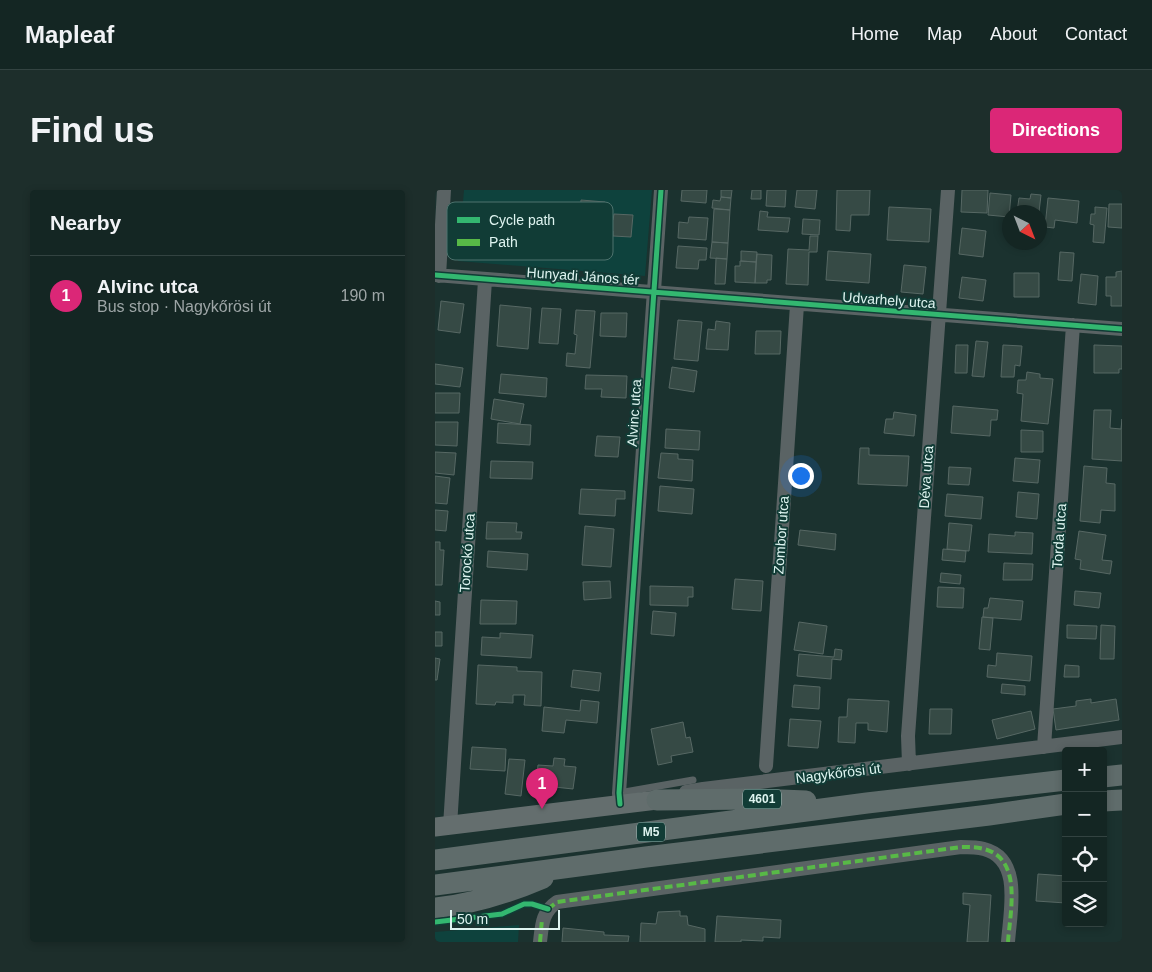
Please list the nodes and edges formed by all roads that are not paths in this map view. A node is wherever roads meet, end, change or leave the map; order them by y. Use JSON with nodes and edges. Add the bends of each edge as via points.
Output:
{"nodes":[{"id":1,"x":444,"y":190,"type":"edge"},
{"id":2,"x":661,"y":190,"type":"edge"},
{"id":3,"x":947,"y":190,"type":"edge"},
{"id":4,"x":437,"y":276,"type":"edge"},
{"id":5,"x":485,"y":280,"type":"junction"},
{"id":6,"x":653,"y":292,"type":"junction"},
{"id":7,"x":797,"y":305,"type":"junction"},
{"id":8,"x":938,"y":315,"type":"junction"},
{"id":9,"x":1073,"y":325,"type":"junction"},
{"id":10,"x":1122,"y":329,"type":"edge"},
{"id":11,"x":1122,"y":737,"type":"edge"},
{"id":12,"x":1044,"y":747,"type":"junction"},
{"id":13,"x":909,"y":764,"type":"junction"},
{"id":14,"x":766,"y":766,"type":"dead end"},
{"id":15,"x":1122,"y":775,"type":"edge"},
{"id":16,"x":1107,"y":776,"type":"edge"},
{"id":17,"x":693,"y":780,"type":"dead end"},
{"id":18,"x":1062,"y":780,"type":"edge"},
{"id":19,"x":619,"y":798,"type":"junction"},
{"id":20,"x":657,"y":800,"type":"junction"},
{"id":21,"x":1122,"y":800,"type":"edge"},
{"id":22,"x":1107,"y":801,"type":"edge"},
{"id":23,"x":867,"y":803,"type":"junction"},
{"id":24,"x":1062,"y":805,"type":"edge"},
{"id":25,"x":442,"y":826,"type":"edge"},
{"id":26,"x":435,"y":860,"type":"edge"},
{"id":27,"x":571,"y":867,"type":"junction"},
{"id":28,"x":435,"y":886,"type":"edge"},
{"id":29,"x":435,"y":908,"type":"edge"},
{"id":30,"x":540,"y":942,"type":"edge"},
{"id":31,"x":1009,"y":942,"type":"edge"}],
"edges":[{"from":1,"to":4,"type":"street","name":"Hunyadi János tér"},
{"from":2,"to":6,"type":"street","name":"Hunyadi János tér"},
{"from":3,"to":8,"type":"street","name":"Déva utca"},
{"from":4,"to":5,"type":"street","name":"Hunyadi János tér"},
{"from":5,"to":6,"type":"street","name":"Hunyadi János tér"},
{"from":5,"to":25,"type":"street","name":"Torockó utca"},
{"from":6,"to":7,"type":"street","name":"Udvarhely utca"},
{"from":6,"to":19,"type":"street","name":"Alvinc utca"},
{"from":7,"to":8,"type":"street","name":"Udvarhely utca"},
{"from":7,"to":14,"type":"street","name":"Zombor utca"},
{"from":8,"to":9,"type":"street","name":"Udvarhely utca"},
{"from":8,"to":13,"type":"street","name":"Déva utca","via":[[908,736]]},
{"from":9,"to":10,"type":"street","name":"Udvarhely utca"},
{"from":9,"to":12,"type":"street","name":"Torda utca"},
{"from":11,"to":12,"type":"street","name":"Nagykőrösi út"},
{"from":12,"to":13,"type":"street","name":"Nagykőrösi út"},
{"from":13,"to":20,"type":"street","name":"Nagykőrösi út","via":[[703,789]]},
{"from":15,"to":16,"type":"main road"},
{"from":17,"to":19,"type":"lane"},
{"from":18,"to":23,"type":"main road","number":"M5"},
{"from":19,"to":20,"type":"main road","name":"Nagykőrösi út"},
{"from":19,"to":25,"type":"main road","name":"Nagykőrösi út"},
{"from":20,"to":23,"type":"main road","number":"4601"},
{"from":21,"to":22,"type":"main road"},
{"from":23,"to":26,"type":"main road","number":"M5"},
{"from":24,"to":27,"type":"main road","number":"M5"},
{"from":27,"to":28,"type":"main road","number":"M5"},
{"from":27,"to":29,"type":"main road","via":[[510,892],[480,901]]},
{"from":30,"to":31,"type":"street","via":[[545,914],[557,902],[961,847],[987,849],[1007,866],[1012,882]]}]}
